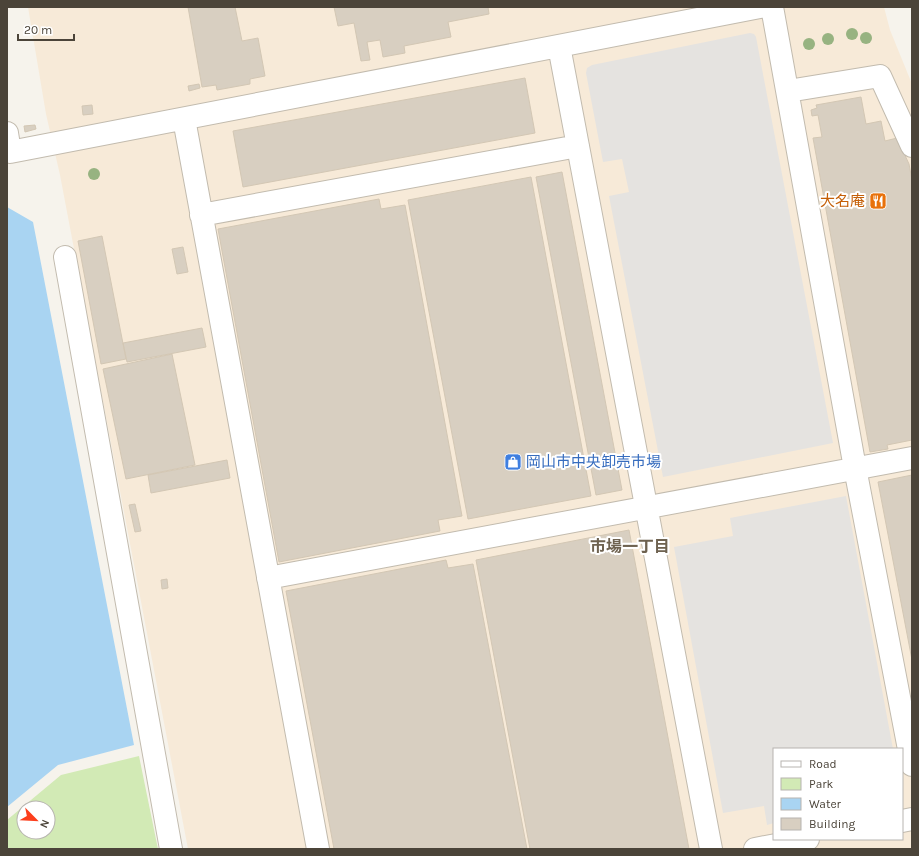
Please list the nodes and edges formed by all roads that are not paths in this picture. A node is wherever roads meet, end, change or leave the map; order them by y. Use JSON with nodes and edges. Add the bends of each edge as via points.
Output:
{"nodes":[{"id":1,"x":760,"y":7,"type":"edge"},
{"id":2,"x":772,"y":7,"type":"edge"},
{"id":3,"x":559,"y":46,"type":"junction"},
{"id":4,"x":788,"y":92,"type":"junction"},
{"id":5,"x":184,"y":119,"type":"junction"},
{"id":6,"x":7,"y":133,"type":"edge"},
{"id":7,"x":578,"y":146,"type":"junction"},
{"id":8,"x":912,"y":146,"type":"edge"},
{"id":9,"x":201,"y":215,"type":"junction"},
{"id":10,"x":65,"y":256,"type":"dead end"},
{"id":11,"x":912,"y":458,"type":"edge"},
{"id":12,"x":856,"y":468,"type":"junction"},
{"id":13,"x":646,"y":508,"type":"junction"},
{"id":14,"x":268,"y":578,"type":"junction"},
{"id":15,"x":912,"y":765,"type":"edge"},
{"id":16,"x":803,"y":840,"type":"edge"},
{"id":17,"x":171,"y":849,"type":"edge"},
{"id":18,"x":318,"y":849,"type":"edge"},
{"id":19,"x":711,"y":849,"type":"edge"},
{"id":20,"x":755,"y":849,"type":"edge"}],
"edges":[{"from":1,"to":3,"type":"lane"},
{"from":2,"to":4,"type":"lane"},
{"from":3,"to":5,"type":"lane"},
{"from":3,"to":7,"type":"lane"},
{"from":4,"to":8,"type":"lane","via":[[880,76]]},
{"from":4,"to":12,"type":"lane"},
{"from":5,"to":6,"type":"lane","via":[[10,152]]},
{"from":5,"to":9,"type":"lane"},
{"from":7,"to":9,"type":"lane"},
{"from":7,"to":13,"type":"lane"},
{"from":9,"to":14,"type":"lane"},
{"from":10,"to":17,"type":"lane"},
{"from":11,"to":12,"type":"lane"},
{"from":12,"to":13,"type":"lane"},
{"from":12,"to":15,"type":"lane"},
{"from":13,"to":14,"type":"lane"},
{"from":13,"to":19,"type":"lane"},
{"from":14,"to":18,"type":"lane"},
{"from":16,"to":20,"type":"lane"}]}
